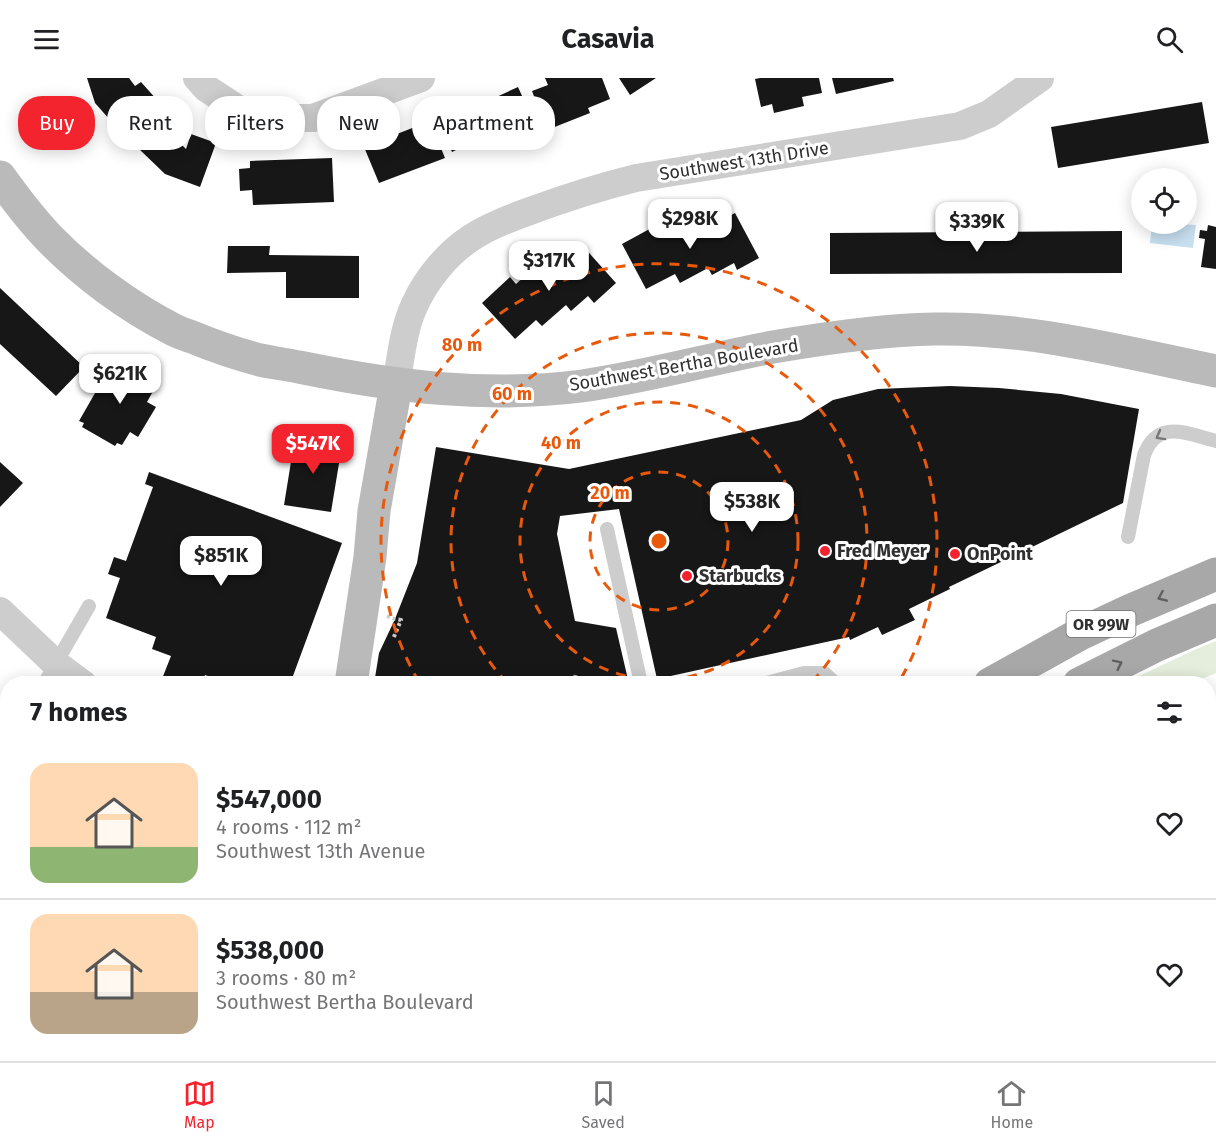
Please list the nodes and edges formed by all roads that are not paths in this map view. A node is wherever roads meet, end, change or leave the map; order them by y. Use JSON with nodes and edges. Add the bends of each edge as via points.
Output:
{"nodes":[{"id":1,"x":197,"y":78,"type":"edge"},
{"id":2,"x":421,"y":78,"type":"edge"},
{"id":3,"x":1040,"y":78,"type":"edge"},
{"id":4,"x":0,"y":177,"type":"edge"},
{"id":5,"x":1216,"y":371,"type":"edge"},
{"id":6,"x":396,"y":385,"type":"junction"},
{"id":7,"x":1216,"y":441,"type":"edge"},
{"id":8,"x":607,"y":530,"type":"dead end"},
{"id":9,"x":1128,"y":537,"type":"dead end"},
{"id":10,"x":1216,"y":574,"type":"edge"},
{"id":11,"x":89,"y":606,"type":"dead end"},
{"id":12,"x":0,"y":611,"type":"edge"},
{"id":13,"x":1216,"y":620,"type":"edge"},
{"id":14,"x":50,"y":674,"type":"edge"},
{"id":15,"x":352,"y":676,"type":"edge"},
{"id":16,"x":639,"y":676,"type":"edge"},
{"id":17,"x":793,"y":676,"type":"edge"},
{"id":18,"x":827,"y":676,"type":"edge"},
{"id":19,"x":1004,"y":676,"type":"edge"},
{"id":20,"x":1095,"y":676,"type":"edge"}],
"edges":[{"from":1,"to":2,"type":"street","via":[[241,111],[280,118],[313,118]]},
{"from":3,"to":6,"type":"street","name":"Southwest 13th Drive","via":[[989,114],[960,126],[636,178],[557,201],[489,227],[458,247],[422,292],[409,320]]},
{"from":4,"to":6,"type":"main road","name":"Southwest Bertha Boulevard","via":[[48,238],[82,269],[121,299],[176,331],[260,360]]},
{"from":5,"to":6,"type":"main road","name":"Southwest Bertha Boulevard","via":[[1058,339],[933,329],[869,333],[773,347],[654,374],[578,386],[481,392]]},
{"from":6,"to":15,"type":"main road"},
{"from":7,"to":9,"type":"lane","one_way":true,"via":[[1171,430],[1155,436],[1144,455]]},
{"from":8,"to":16,"type":"lane"},
{"from":10,"to":19,"type":"main road","number":"OR 99W","one_way":true,"via":[[1080,634]]},
{"from":11,"to":14,"type":"lane"},
{"from":12,"to":14,"type":"street"},
{"from":20,"to":13,"type":"main road","number":"OR 99W","one_way":true},
{"from":17,"to":18,"type":"lane"}]}
